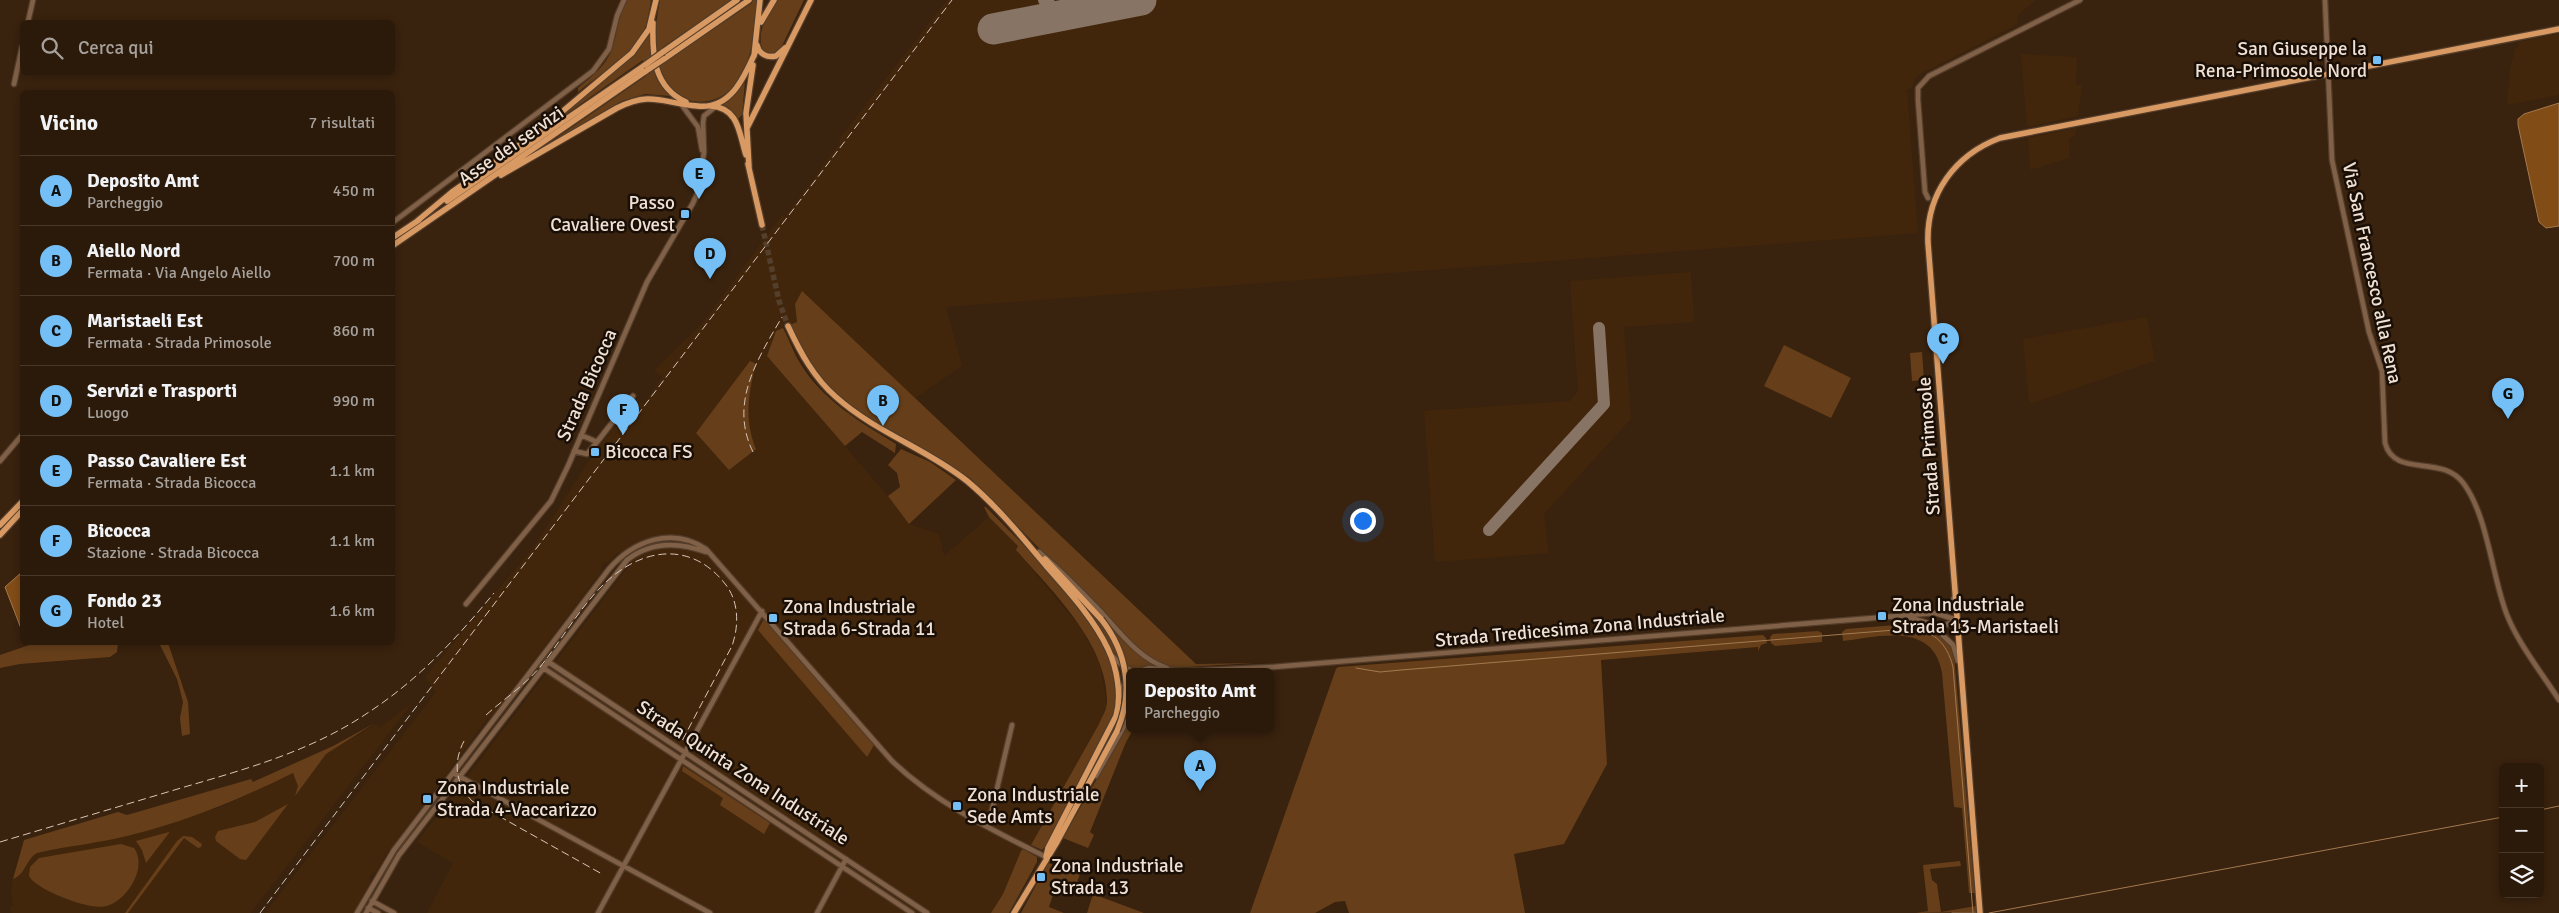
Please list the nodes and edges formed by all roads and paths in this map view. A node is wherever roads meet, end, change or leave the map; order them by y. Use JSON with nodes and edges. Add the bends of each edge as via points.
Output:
{"nodes":[{"id":1,"x":33,"y":0,"type":"edge"},
{"id":2,"x":624,"y":0,"type":"edge"},
{"id":3,"x":656,"y":0,"type":"edge"},
{"id":4,"x":738,"y":0,"type":"edge"},
{"id":5,"x":749,"y":0,"type":"edge"},
{"id":6,"x":760,"y":0,"type":"edge"},
{"id":7,"x":774,"y":0,"type":"edge"},
{"id":8,"x":807,"y":0,"type":"edge"},
{"id":9,"x":811,"y":0,"type":"edge"},
{"id":10,"x":2080,"y":0,"type":"edge"},
{"id":11,"x":2325,"y":0,"type":"edge"},
{"id":12,"x":654,"y":11,"type":"junction"},
{"id":13,"x":28,"y":20,"type":"edge"},
{"id":14,"x":799,"y":22,"type":"junction"},
{"id":15,"x":2559,"y":29,"type":"edge"},
{"id":16,"x":758,"y":31,"type":"junction"},
{"id":17,"x":757,"y":41,"type":"junction"},
{"id":18,"x":789,"y":42,"type":"junction"},
{"id":19,"x":755,"y":53,"type":"junction"},
{"id":20,"x":664,"y":55,"type":"junction"},
{"id":21,"x":20,"y":56,"type":"edge"},
{"id":22,"x":646,"y":68,"type":"junction"},
{"id":23,"x":2328,"y":75,"type":"junction"},
{"id":24,"x":14,"y":84,"type":"dead end"},
{"id":25,"x":674,"y":96,"type":"junction"},
{"id":26,"x":724,"y":100,"type":"junction"},
{"id":27,"x":682,"y":104,"type":"junction"},
{"id":28,"x":698,"y":106,"type":"junction"},
{"id":29,"x":708,"y":106,"type":"junction"},
{"id":30,"x":716,"y":106,"type":"junction"},
{"id":31,"x":746,"y":130,"type":"junction"},
{"id":32,"x":703,"y":159,"type":"junction"},
{"id":33,"x":749,"y":167,"type":"junction"},
{"id":34,"x":1928,"y":198,"type":"dead end"},
{"id":35,"x":460,"y":199,"type":"junction"},
{"id":36,"x":395,"y":221,"type":"edge"},
{"id":37,"x":416,"y":222,"type":"junction"},
{"id":38,"x":762,"y":225,"type":"tunnel mouth"},
{"id":39,"x":395,"y":236,"type":"edge"},
{"id":40,"x":395,"y":244,"type":"edge"},
{"id":41,"x":788,"y":326,"type":"tunnel mouth"},
{"id":42,"x":634,"y":396,"type":"dead end"},
{"id":43,"x":580,"y":435,"type":"junction"},
{"id":44,"x":20,"y":437,"type":"edge"},
{"id":45,"x":597,"y":442,"type":"junction"},
{"id":46,"x":574,"y":451,"type":"junction"},
{"id":47,"x":0,"y":461,"type":"edge"},
{"id":48,"x":20,"y":504,"type":"edge"},
{"id":49,"x":20,"y":513,"type":"edge"},
{"id":50,"x":0,"y":525,"type":"edge"},
{"id":51,"x":0,"y":535,"type":"edge"},
{"id":52,"x":1026,"y":540,"type":"junction"},
{"id":53,"x":1039,"y":552,"type":"junction"},
{"id":54,"x":710,"y":553,"type":"junction"},
{"id":55,"x":600,"y":582,"type":"junction"},
{"id":56,"x":606,"y":586,"type":"junction"},
{"id":57,"x":1955,"y":591,"type":"junction"},
{"id":58,"x":466,"y":604,"type":"dead end"},
{"id":59,"x":762,"y":611,"type":"junction"},
{"id":60,"x":1935,"y":613,"type":"junction"},
{"id":61,"x":1908,"y":617,"type":"junction"},
{"id":62,"x":1957,"y":620,"type":"junction"},
{"id":63,"x":1932,"y":625,"type":"junction"},
{"id":64,"x":1109,"y":650,"type":"junction"},
{"id":65,"x":542,"y":658,"type":"junction"},
{"id":66,"x":547,"y":662,"type":"junction"},
{"id":67,"x":537,"y":664,"type":"junction"},
{"id":68,"x":543,"y":668,"type":"junction"},
{"id":69,"x":1128,"y":668,"type":"edge"},
{"id":70,"x":1168,"y":668,"type":"edge"},
{"id":71,"x":1256,"y":668,"type":"edge"},
{"id":72,"x":1962,"y":680,"type":"junction"},
{"id":73,"x":1126,"y":682,"type":"edge"},
{"id":74,"x":2559,"y":700,"type":"edge"},
{"id":75,"x":610,"y":703,"type":"junction"},
{"id":76,"x":1118,"y":707,"type":"junction"},
{"id":77,"x":605,"y":709,"type":"junction"},
{"id":78,"x":1126,"y":723,"type":"edge"},
{"id":79,"x":1012,"y":725,"type":"dead end"},
{"id":80,"x":480,"y":737,"type":"junction"},
{"id":81,"x":486,"y":741,"type":"junction"},
{"id":82,"x":470,"y":750,"type":"junction"},
{"id":83,"x":685,"y":753,"type":"junction"},
{"id":84,"x":477,"y":754,"type":"junction"},
{"id":85,"x":681,"y":760,"type":"junction"},
{"id":86,"x":452,"y":773,"type":"junction"},
{"id":87,"x":458,"y":777,"type":"junction"},
{"id":88,"x":1077,"y":804,"type":"junction"},
{"id":89,"x":417,"y":819,"type":"junction"},
{"id":90,"x":424,"y":823,"type":"junction"},
{"id":91,"x":988,"y":827,"type":"junction"},
{"id":92,"x":820,"y":842,"type":"junction"},
{"id":93,"x":815,"y":849,"type":"junction"},
{"id":94,"x":1046,"y":857,"type":"junction"},
{"id":95,"x":846,"y":859,"type":"junction"},
{"id":96,"x":623,"y":866,"type":"junction"},
{"id":97,"x":842,"y":866,"type":"junction"},
{"id":98,"x":366,"y":898,"type":"junction"},
{"id":99,"x":372,"y":901,"type":"junction"},
{"id":100,"x":362,"y":905,"type":"junction"},
{"id":101,"x":1980,"y":910,"type":"edge"},
{"id":102,"x":367,"y":911,"type":"edge"},
{"id":103,"x":358,"y":913,"type":"edge"},
{"id":104,"x":378,"y":913,"type":"edge"},
{"id":105,"x":393,"y":913,"type":"edge"},
{"id":106,"x":598,"y":913,"type":"edge"},
{"id":107,"x":710,"y":913,"type":"edge"},
{"id":108,"x":817,"y":913,"type":"edge"},
{"id":109,"x":912,"y":913,"type":"edge"},
{"id":110,"x":927,"y":913,"type":"edge"},
{"id":111,"x":1014,"y":913,"type":"edge"}],
"edges":[{"from":1,"to":13,"type":"street"},
{"from":2,"to":36,"type":"street","via":[[609,49],[593,71]]},
{"from":3,"to":12,"type":"main road"},
{"from":4,"to":20,"type":"main road"},
{"from":5,"to":20,"type":"main road"},
{"from":6,"to":16,"type":"main road"},
{"from":7,"to":16,"type":"main road"},
{"from":8,"to":14,"type":"main road"},
{"from":9,"to":14,"type":"main road"},
{"from":10,"to":34,"type":"street","via":[[1924,80],[1918,88],[1918,100]]},
{"from":11,"to":23,"type":"street","name":"Via San Francesco alla Rena"},
{"from":12,"to":25,"type":"main road","via":[[654,62],[659,78]]},
{"from":12,"to":37,"type":"main road","via":[[649,29],[632,53],[538,132],[452,192]]},
{"from":14,"to":18,"type":"main road"},
{"from":15,"to":23,"type":"main road","name":"Strada Primosole"},
{"from":16,"to":17,"type":"main road"},
{"from":17,"to":18,"type":"main road","via":[[762,53],[772,57],[780,54]]},
{"from":17,"to":19,"type":"main road"},
{"from":18,"to":31,"type":"main road"},
{"from":19,"to":26,"type":"main road","via":[[739,86]]},
{"from":19,"to":31,"type":"main road"},
{"from":20,"to":22,"type":"main road","bridge":true},
{"from":21,"to":24,"type":"street"},
{"from":22,"to":35,"type":"main road","name":"Asse dei servizi"},
{"from":22,"to":37,"type":"main road","name":"Asse dei servizi"},
{"from":23,"to":57,"type":"main road","name":"Strada Primosole","via":[[2000,138],[1972,152],[1949,173],[1932,206],[1928,236]]},
{"from":23,"to":74,"type":"street","name":"Via San Francesco alla Rena","via":[[2332,160],[2369,332],[2382,371],[2388,453],[2400,462],[2441,468],[2457,476],[2464,484],[2476,508],[2508,617]]},
{"from":25,"to":27,"type":"street"},
{"from":25,"to":28,"type":"main road"},
{"from":26,"to":29,"type":"main road"},
{"from":26,"to":30,"type":"street"},
{"from":27,"to":28,"type":"main road"},
{"from":27,"to":32,"type":"street","via":[[698,126]]},
{"from":27,"to":35,"type":"main road","via":[[649,98],[625,104]]},
{"from":28,"to":29,"type":"main road"},
{"from":29,"to":30,"type":"main road"},
{"from":30,"to":32,"type":"street","via":[[704,116]]},
{"from":30,"to":33,"type":"main road","via":[[728,110],[735,119]]},
{"from":31,"to":33,"type":"main road"},
{"from":32,"to":43,"type":"street","name":"Strada Bicocca","via":[[693,203],[648,282]]},
{"from":33,"to":38,"type":"main road"},
{"from":35,"to":40,"type":"main road","name":"Asse dei servizi"},
{"from":37,"to":39,"type":"main road","name":"Asse dei servizi"},
{"from":41,"to":52,"type":"main road","via":[[814,373],[837,398],[958,475]]},
{"from":42,"to":45,"type":"street"},
{"from":43,"to":45,"type":"street"},
{"from":43,"to":46,"type":"street","name":"Strada Bicocca"},
{"from":44,"to":47,"type":"street"},
{"from":45,"to":46,"type":"street","via":[[587,454]]},
{"from":46,"to":58,"type":"street","name":"Strada Bicocca","via":[[551,501]]},
{"from":48,"to":50,"type":"main road"},
{"from":49,"to":51,"type":"main road"},
{"from":52,"to":53,"type":"main road"},
{"from":52,"to":64,"type":"main road","via":[[1085,613]]},
{"from":53,"to":70,"type":"street","via":[[1137,650]]},
{"from":53,"to":88,"type":"main road","bridge":true,"via":[[1101,619],[1118,645],[1125,668],[1125,701],[1117,731]]},
{"from":54,"to":55,"type":"street","via":[[687,540],[644,542],[620,556]]},
{"from":54,"to":56,"type":"street","via":[[682,545],[648,548],[627,560]]},
{"from":54,"to":59,"type":"street"},
{"from":55,"to":56,"type":"street"},
{"from":55,"to":65,"type":"street"},
{"from":56,"to":66,"type":"street"},
{"from":57,"to":60,"type":"street","via":[[1950,606]]},
{"from":57,"to":62,"type":"main road","name":"Strada Primosole"},
{"from":59,"to":83,"type":"street"},
{"from":59,"to":91,"type":"street","via":[[903,771],[942,800]]},
{"from":60,"to":61,"type":"street","name":"Strada Tredicesima Zona Industriale"},
{"from":60,"to":62,"type":"street"},
{"from":61,"to":63,"type":"street"},
{"from":61,"to":71,"type":"street","name":"Strada Tredicesima Zona Industriale"},
{"from":62,"to":63,"type":"street","via":[[1946,626]]},
{"from":62,"to":72,"type":"main road","name":"Strada Primosole"},
{"from":63,"to":72,"type":"street","via":[[1953,645]]},
{"from":64,"to":69,"type":"street","via":[[1117,662]]},
{"from":64,"to":76,"type":"main road","via":[[1116,678]]},
{"from":65,"to":66,"type":"street","name":"Strada Quinta Zona Industriale"},
{"from":65,"to":67,"type":"street"},
{"from":66,"to":68,"type":"street"},
{"from":66,"to":75,"type":"street","name":"Strada Quinta Zona Industriale"},
{"from":67,"to":68,"type":"street","name":"Strada Quinta Zona Industriale"},
{"from":67,"to":80,"type":"street"},
{"from":68,"to":77,"type":"street","name":"Strada Quinta Zona Industriale"},
{"from":68,"to":81,"type":"street"},
{"from":72,"to":101,"type":"main road","name":"Strada Primosole"},
{"from":73,"to":76,"type":"street"},
{"from":75,"to":77,"type":"street"},
{"from":75,"to":83,"type":"street","name":"Strada Quinta Zona Industriale"},
{"from":76,"to":94,"type":"main road","via":[[1112,727]]},
{"from":77,"to":85,"type":"street","name":"Strada Quinta Zona Industriale"},
{"from":78,"to":88,"type":"street"},
{"from":79,"to":91,"type":"street"},
{"from":80,"to":81,"type":"street"},
{"from":80,"to":82,"type":"street"},
{"from":81,"to":84,"type":"street"},
{"from":82,"to":84,"type":"street"},
{"from":82,"to":86,"type":"street"},
{"from":83,"to":85,"type":"street"},
{"from":83,"to":92,"type":"street","name":"Strada Quinta Zona Industriale"},
{"from":84,"to":87,"type":"street"},
{"from":85,"to":93,"type":"street","name":"Strada Quinta Zona Industriale"},
{"from":85,"to":96,"type":"street"},
{"from":86,"to":87,"type":"street"},
{"from":86,"to":89,"type":"street"},
{"from":87,"to":90,"type":"street"},
{"from":87,"to":96,"type":"street"},
{"from":88,"to":94,"type":"main road"},
{"from":89,"to":90,"type":"street"},
{"from":89,"to":98,"type":"street","via":[[394,850]]},
{"from":90,"to":99,"type":"street","via":[[399,855]]},
{"from":91,"to":94,"type":"street"},
{"from":92,"to":93,"type":"street"},
{"from":92,"to":95,"type":"street","name":"Strada Quinta Zona Industriale"},
{"from":93,"to":97,"type":"street","name":"Strada Quinta Zona Industriale"},
{"from":94,"to":111,"type":"main road"},
{"from":95,"to":97,"type":"street"},
{"from":95,"to":110,"type":"street","name":"Strada Quinta Zona Industriale"},
{"from":96,"to":106,"type":"street"},
{"from":96,"to":107,"type":"street"},
{"from":97,"to":108,"type":"street"},
{"from":97,"to":109,"type":"street","name":"Strada Quinta Zona Industriale"},
{"from":98,"to":99,"type":"street"},
{"from":98,"to":100,"type":"street"},
{"from":99,"to":102,"type":"street"},
{"from":99,"to":105,"type":"street"},
{"from":100,"to":102,"type":"street"},
{"from":100,"to":103,"type":"street"},
{"from":102,"to":104,"type":"street"}]}
